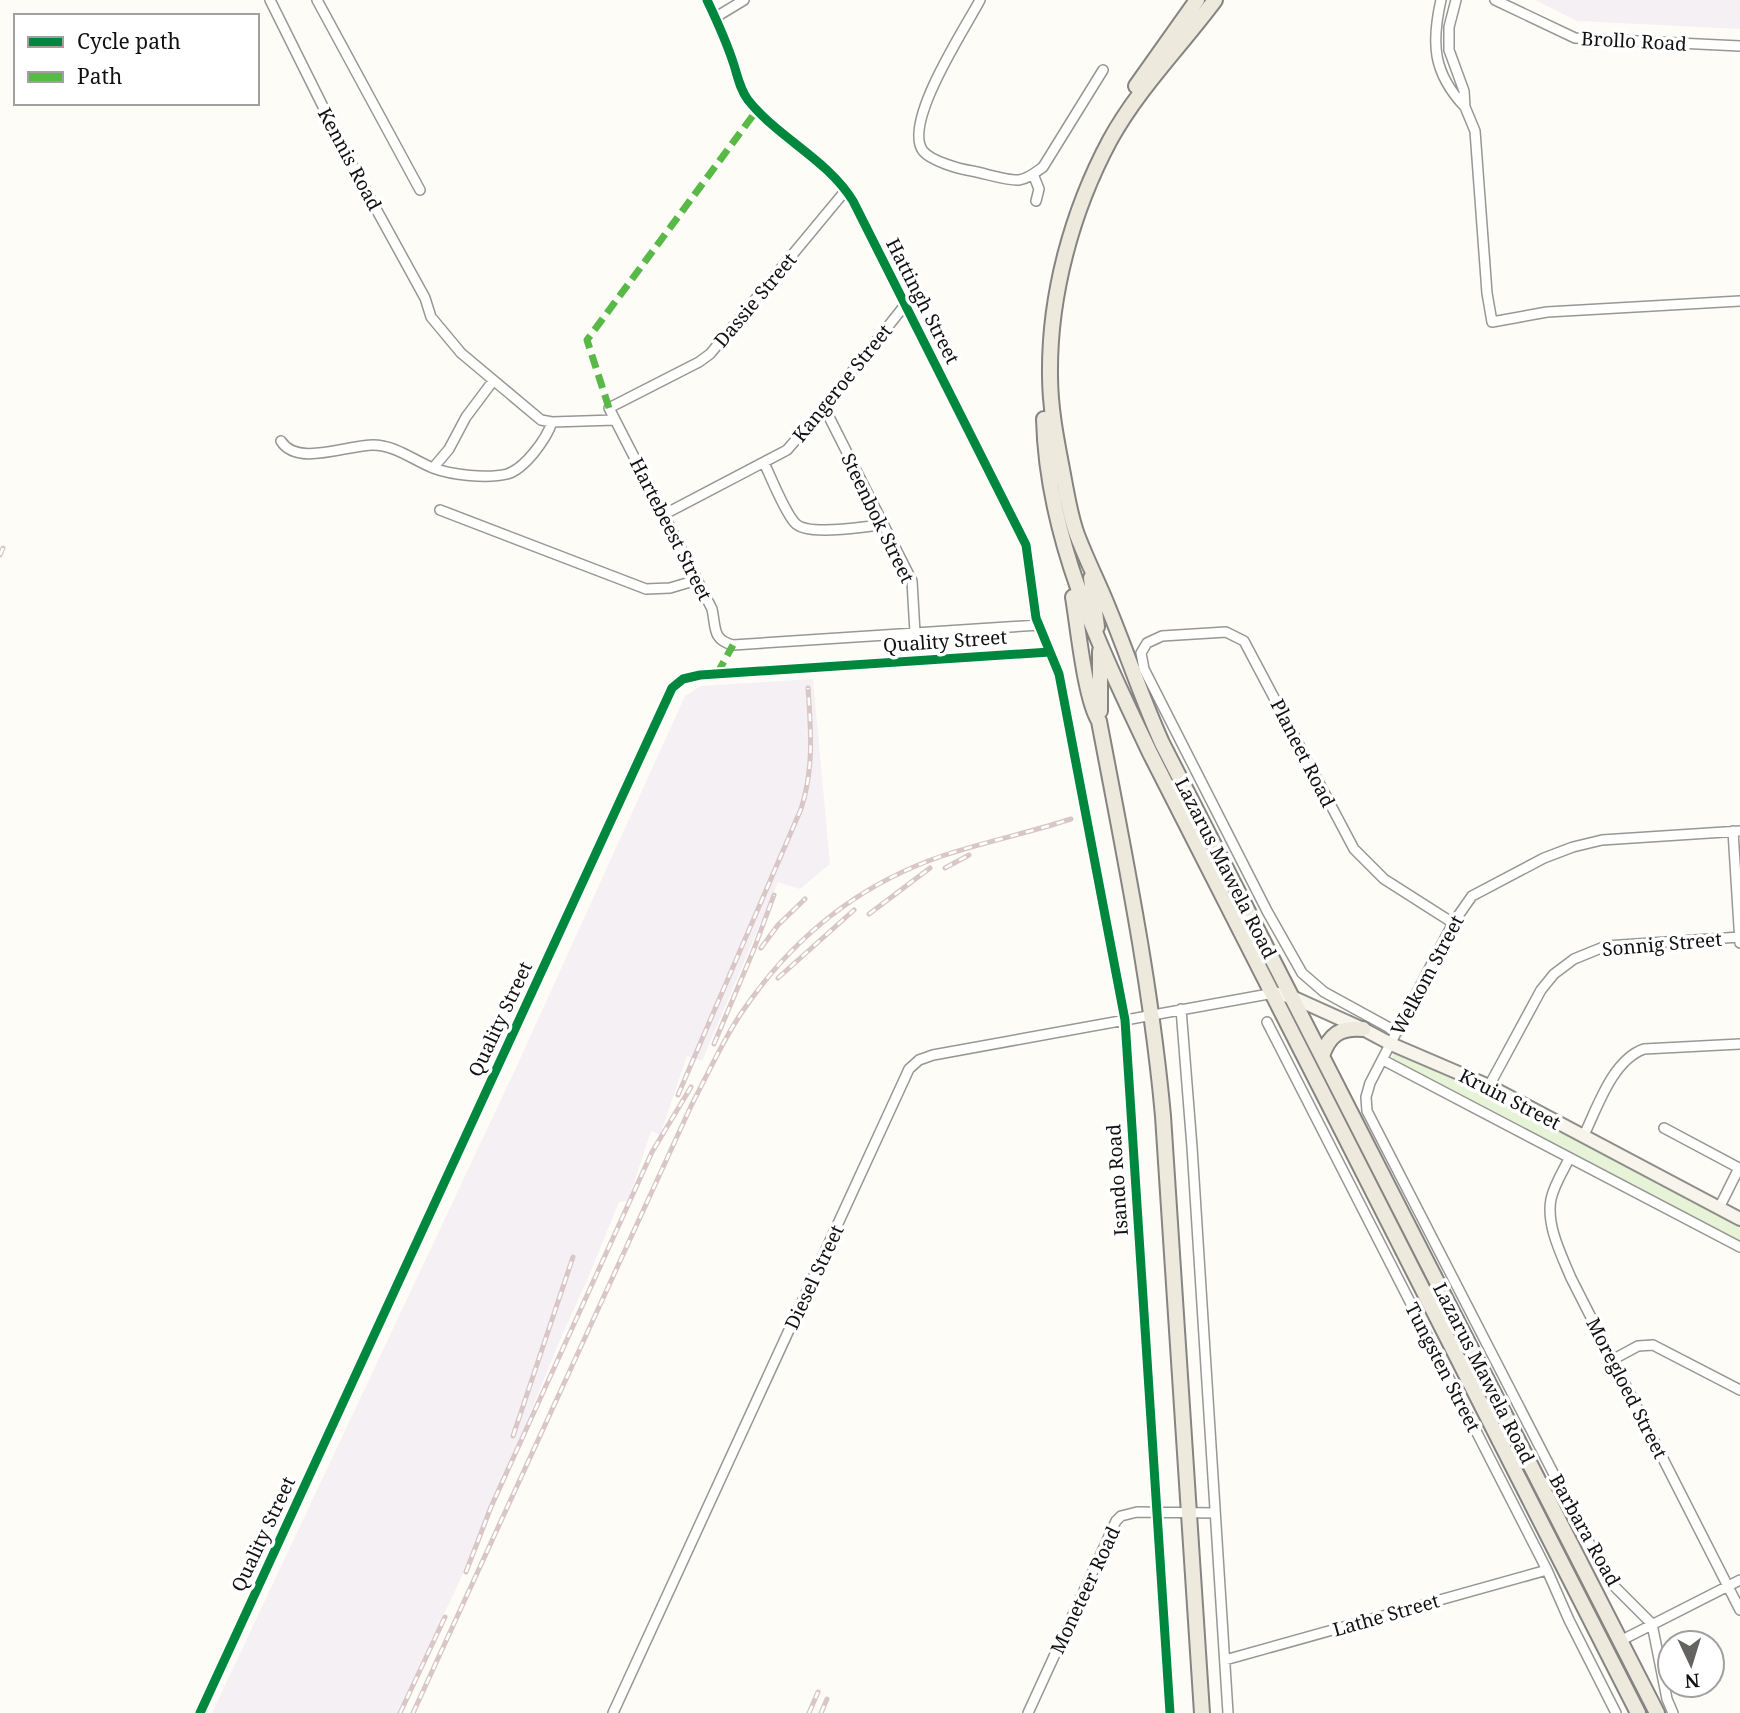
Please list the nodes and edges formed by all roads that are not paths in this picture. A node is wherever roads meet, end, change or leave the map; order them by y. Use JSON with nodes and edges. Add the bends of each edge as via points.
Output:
{"nodes":[{"id":1,"x":270,"y":0,"type":"edge"},
{"id":2,"x":317,"y":0,"type":"edge"},
{"id":3,"x":707,"y":0,"type":"edge"},
{"id":4,"x":744,"y":0,"type":"edge"},
{"id":5,"x":980,"y":0,"type":"edge"},
{"id":6,"x":1197,"y":0,"type":"edge"},
{"id":7,"x":1215,"y":0,"type":"edge"},
{"id":8,"x":1441,"y":0,"type":"edge"},
{"id":9,"x":1456,"y":0,"type":"edge"},
{"id":10,"x":1495,"y":0,"type":"edge"},
{"id":11,"x":716,"y":17,"type":"junction"},
{"id":12,"x":1740,"y":46,"type":"edge"},
{"id":13,"x":1103,"y":70,"type":"dead end"},
{"id":14,"x":1465,"y":107,"type":"junction"},
{"id":15,"x":1032,"y":174,"type":"junction"},
{"id":16,"x":420,"y":190,"type":"dead end"},
{"id":17,"x":846,"y":190,"type":"junction"},
{"id":18,"x":1036,"y":201,"type":"dead end"},
{"id":19,"x":1740,"y":301,"type":"edge"},
{"id":20,"x":905,"y":305,"type":"junction"},
{"id":21,"x":494,"y":381,"type":"junction"},
{"id":22,"x":824,"y":407,"type":"junction"},
{"id":23,"x":609,"y":408,"type":"joint"},
{"id":24,"x":615,"y":420,"type":"junction"},
{"id":25,"x":552,"y":422,"type":"junction"},
{"id":26,"x":281,"y":441,"type":"dead end"},
{"id":27,"x":764,"y":463,"type":"junction"},
{"id":28,"x":433,"y":468,"type":"junction"},
{"id":29,"x":440,"y":510,"type":"dead end"},
{"id":30,"x":663,"y":515,"type":"junction"},
{"id":31,"x":883,"y":525,"type":"junction"},
{"id":32,"x":1066,"y":553,"type":"junction"},
{"id":33,"x":1090,"y":570,"type":"junction"},
{"id":34,"x":697,"y":580,"type":"junction"},
{"id":35,"x":1039,"y":625,"type":"junction"},
{"id":36,"x":915,"y":633,"type":"junction"},
{"id":37,"x":1100,"y":648,"type":"junction"},
{"id":38,"x":1051,"y":652,"type":"junction"},
{"id":39,"x":1099,"y":721,"type":"junction"},
{"id":40,"x":1737,"y":831,"type":"edge"},
{"id":41,"x":1454,"y":923,"type":"junction"},
{"id":42,"x":1740,"y":937,"type":"edge"},
{"id":43,"x":1740,"y":943,"type":"edge"},
{"id":44,"x":1274,"y":993,"type":"junction"},
{"id":45,"x":1292,"y":997,"type":"junction"},
{"id":46,"x":1181,"y":1009,"type":"junction"},
{"id":47,"x":1153,"y":1015,"type":"junction"},
{"id":48,"x":1125,"y":1020,"type":"junction"},
{"id":49,"x":1267,"y":1022,"type":"dead end"},
{"id":50,"x":1363,"y":1029,"type":"junction"},
{"id":51,"x":1394,"y":1038,"type":"junction"},
{"id":52,"x":1740,"y":1044,"type":"edge"},
{"id":53,"x":1322,"y":1056,"type":"junction"},
{"id":54,"x":1383,"y":1060,"type":"junction"},
{"id":55,"x":1489,"y":1086,"type":"junction"},
{"id":56,"x":1664,"y":1128,"type":"dead end"},
{"id":57,"x":1583,"y":1137,"type":"junction"},
{"id":58,"x":1569,"y":1158,"type":"junction"},
{"id":59,"x":1719,"y":1208,"type":"junction"},
{"id":60,"x":1740,"y":1219,"type":"edge"},
{"id":61,"x":1740,"y":1247,"type":"edge"},
{"id":62,"x":1612,"y":1360,"type":"junction"},
{"id":63,"x":1740,"y":1390,"type":"edge"},
{"id":64,"x":1215,"y":1513,"type":"junction"},
{"id":65,"x":1156,"y":1514,"type":"junction"},
{"id":66,"x":1189,"y":1514,"type":"junction"},
{"id":67,"x":1547,"y":1570,"type":"junction"},
{"id":68,"x":1740,"y":1580,"type":"edge"},
{"id":69,"x":1727,"y":1586,"type":"junction"},
{"id":70,"x":1740,"y":1610,"type":"edge"},
{"id":71,"x":1652,"y":1624,"type":"junction"},
{"id":72,"x":1620,"y":1641,"type":"junction"},
{"id":73,"x":1225,"y":1660,"type":"junction"},
{"id":74,"x":1629,"y":1695,"type":"junction"},
{"id":75,"x":200,"y":1713,"type":"edge"},
{"id":76,"x":613,"y":1713,"type":"edge"},
{"id":77,"x":1028,"y":1713,"type":"edge"},
{"id":78,"x":1170,"y":1713,"type":"edge"},
{"id":79,"x":1202,"y":1713,"type":"edge"},
{"id":80,"x":1228,"y":1713,"type":"edge"},
{"id":81,"x":1616,"y":1713,"type":"edge"},
{"id":82,"x":1639,"y":1713,"type":"edge"},
{"id":83,"x":1657,"y":1713,"type":"edge"},
{"id":84,"x":1673,"y":1713,"type":"edge"}],
"edges":[{"from":1,"to":21,"type":"street","name":"Kennis Road","via":[[431,317],[461,353]]},
{"from":2,"to":16,"type":"street"},
{"from":3,"to":11,"type":"street","name":"Hattingh Street"},
{"from":4,"to":11,"type":"street"},
{"from":5,"to":15,"type":"street","via":[[946,58],[917,138],[923,152],[955,168],[1019,180]]},
{"from":6,"to":32,"type":"main road","name":"Lazarus Mawela Road","via":[[1107,132],[1078,191],[1060,248],[1050,292],[1042,371],[1050,472]]},
{"from":7,"to":33,"type":"main road","name":"Lazarus Mawela Road","via":[[1146,87],[1110,142],[1079,212],[1061,276],[1050,364],[1054,430],[1075,530]]},
{"from":8,"to":14,"type":"street","via":[[1436,53],[1453,94]]},
{"from":9,"to":14,"type":"street","via":[[1448,38]]},
{"from":10,"to":12,"type":"street","name":"Brollo Road","via":[[1575,38]]},
{"from":11,"to":17,"type":"street","name":"Hattingh Street","via":[[747,98]]},
{"from":13,"to":15,"type":"street","via":[[1043,167]]},
{"from":14,"to":19,"type":"street","via":[[1478,149],[1492,322],[1547,312]]},
{"from":15,"to":18,"type":"street","via":[[1039,189]]},
{"from":17,"to":20,"type":"street","name":"Hattingh Street"},
{"from":17,"to":23,"type":"street","name":"Dassie Street","via":[[710,354]]},
{"from":20,"to":22,"type":"street","name":"Kangeroe Street"},
{"from":20,"to":35,"type":"street","name":"Hattingh Street","via":[[1026,545]]},
{"from":21,"to":25,"type":"street","name":"Kennis Road","via":[[531,414]]},
{"from":21,"to":28,"type":"street"},
{"from":22,"to":27,"type":"street","name":"Kangeroe Street","via":[[787,450]]},
{"from":22,"to":31,"type":"street","name":"Steenbok Street"},
{"from":23,"to":24,"type":"street","name":"Hartebeest Street"},
{"from":24,"to":25,"type":"street"},
{"from":24,"to":30,"type":"street","name":"Hartebeest Street"},
{"from":25,"to":28,"type":"street","via":[[541,445],[508,474],[458,475]]},
{"from":26,"to":28,"type":"street","via":[[286,449],[306,454],[385,446]]},
{"from":27,"to":30,"type":"street","name":"Kangeroe Street"},
{"from":27,"to":31,"type":"street","via":[[798,525],[818,530]]},
{"from":29,"to":34,"type":"street","via":[[646,589]]},
{"from":30,"to":34,"type":"street","name":"Hartebeest Street"},
{"from":31,"to":36,"type":"street","name":"Steenbok Street","via":[[912,581]]},
{"from":32,"to":37,"type":"main road","name":"Lazarus Mawela Road"},
{"from":32,"to":39,"type":"main road","via":[[1093,710]]},
{"from":33,"to":37,"type":"main road"},
{"from":33,"to":45,"type":"main road","name":"Lazarus Mawela Road","via":[[1162,743]]},
{"from":34,"to":36,"type":"street","name":"Hartebeest Street","via":[[712,609],[719,639],[733,645]]},
{"from":35,"to":36,"type":"street"},
{"from":35,"to":38,"type":"street","name":"Hattingh Street"},
{"from":37,"to":39,"type":"main road"},
{"from":37,"to":44,"type":"main road","name":"Lazarus Mawela Road"},
{"from":38,"to":48,"type":"street","name":"Isando Road","via":[[1059,674]]},
{"from":38,"to":75,"type":"street","name":"Quality Street","via":[[700,675],[683,679],[672,688]]},
{"from":39,"to":47,"type":"main road"},
{"from":40,"to":41,"type":"street","name":"Welkom Street","via":[[1602,840],[1573,847],[1481,889]]},
{"from":40,"to":42,"type":"street"},
{"from":41,"to":51,"type":"street","name":"Welkom Street"},
{"from":41,"to":51,"type":"street","name":"Planeet Road","via":[[1384,879],[1354,849],[1244,641],[1233,633],[1162,636],[1144,648],[1144,669],[1302,973]]},
{"from":42,"to":43,"type":"street"},
{"from":42,"to":55,"type":"street","name":"Sonnig Street","via":[[1606,946],[1574,959],[1541,990]]},
{"from":44,"to":45,"type":"main road","name":"Kruin Street"},
{"from":44,"to":46,"type":"street"},
{"from":44,"to":74,"type":"main road","name":"Lazarus Mawela Road"},
{"from":45,"to":50,"type":"main road","name":"Kruin Street"},
{"from":45,"to":53,"type":"main road","name":"Lazarus Mawela Road"},
{"from":46,"to":47,"type":"street"},
{"from":46,"to":64,"type":"street"},
{"from":47,"to":48,"type":"street","name":"Diesel Street"},
{"from":47,"to":66,"type":"main road"},
{"from":48,"to":65,"type":"street","name":"Isando Road"},
{"from":48,"to":76,"type":"street","name":"Diesel Street","via":[[933,1055],[909,1069]]},
{"from":49,"to":67,"type":"street","name":"Tungsten Street"},
{"from":50,"to":51,"type":"main road","name":"Kruin Street"},
{"from":50,"to":53,"type":"main road","via":[[1336,1032]]},
{"from":51,"to":54,"type":"street","name":"Barbara Road"},
{"from":51,"to":55,"type":"main road","name":"Kruin Street"},
{"from":52,"to":57,"type":"street","via":[[1644,1049],[1632,1054],[1614,1075]]},
{"from":53,"to":72,"type":"main road","name":"Lazarus Mawela Road"},
{"from":54,"to":58,"type":"street","name":"Kruin Street"},
{"from":54,"to":71,"type":"street","name":"Barbara Road","via":[[1367,1091],[1367,1111],[1600,1564],[1614,1586]]},
{"from":55,"to":57,"type":"main road","name":"Kruin Street"},
{"from":56,"to":59,"type":"street","via":[[1739,1168]]},
{"from":57,"to":59,"type":"main road","name":"Kruin Street"},
{"from":58,"to":61,"type":"street","name":"Kruin Street"},
{"from":58,"to":62,"type":"street","name":"Moregloed Street","via":[[1552,1196],[1552,1226],[1571,1278]]},
{"from":59,"to":60,"type":"main road","name":"Kruin Street"},
{"from":62,"to":63,"type":"street","via":[[1638,1346],[1653,1345]]},
{"from":62,"to":69,"type":"street","name":"Moregloed Street"},
{"from":64,"to":66,"type":"street","name":"Moneteer Road"},
{"from":64,"to":73,"type":"street"},
{"from":65,"to":66,"type":"street","name":"Moneteer Road"},
{"from":65,"to":77,"type":"street","name":"Moneteer Road","via":[[1128,1513],[1112,1527]]},
{"from":65,"to":78,"type":"street","name":"Isando Road"},
{"from":66,"to":79,"type":"main road"},
{"from":67,"to":73,"type":"street","name":"Lathe Street"},
{"from":67,"to":81,"type":"street","name":"Tungsten Street"},
{"from":68,"to":69,"type":"street"},
{"from":69,"to":70,"type":"street","name":"Moregloed Street"},
{"from":69,"to":71,"type":"street"},
{"from":71,"to":72,"type":"street"},
{"from":71,"to":84,"type":"street"},
{"from":72,"to":74,"type":"main road","via":[[1619,1661]]},
{"from":72,"to":83,"type":"main road","name":"Lazarus Mawela Road"},
{"from":73,"to":80,"type":"street"},
{"from":74,"to":82,"type":"main road","name":"Lazarus Mawela Road"}]}
